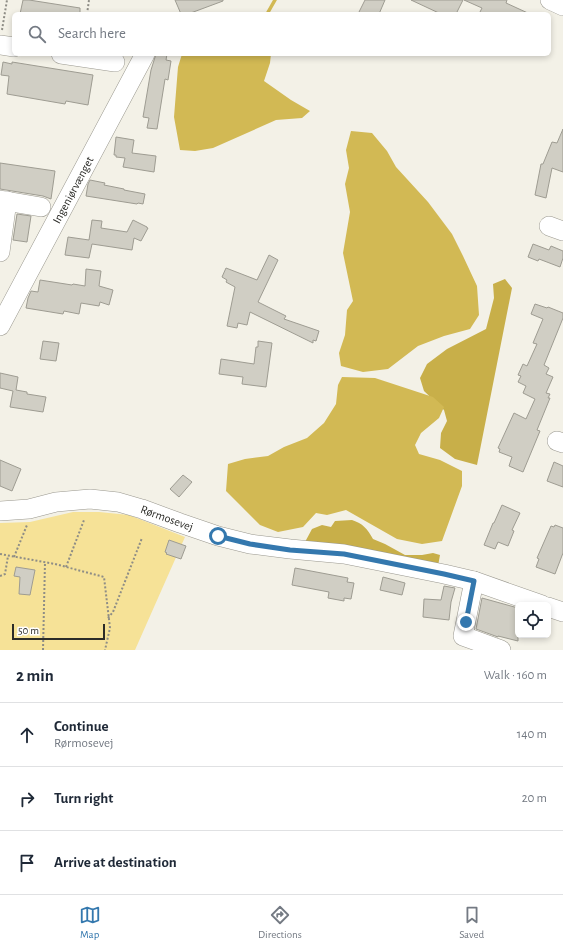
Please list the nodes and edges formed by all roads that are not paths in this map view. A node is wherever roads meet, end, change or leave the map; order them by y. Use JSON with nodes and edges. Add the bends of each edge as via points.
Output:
{"nodes":[{"id":1,"x":550,"y":0,"type":"edge"},
{"id":2,"x":563,"y":6,"type":"edge"},
{"id":3,"x":1,"y":37,"type":"edge"},
{"id":4,"x":12,"y":45,"type":"edge"},
{"id":5,"x":74,"y":56,"type":"edge"},
{"id":6,"x":144,"y":56,"type":"edge"},
{"id":7,"x":115,"y":62,"type":"dead end"},
{"id":8,"x":4,"y":201,"type":"edge"},
{"id":9,"x":41,"y":207,"type":"dead end"},
{"id":10,"x":4,"y":257,"type":"edge"},
{"id":11,"x":0,"y":326,"type":"edge"},
{"id":12,"x":0,"y":511,"type":"edge"},
{"id":13,"x":474,"y":581,"type":"junction"},
{"id":14,"x":534,"y":602,"type":"edge"},
{"id":15,"x":551,"y":608,"type":"edge"},
{"id":16,"x":563,"y":612,"type":"edge"},
{"id":17,"x":501,"y":650,"type":"edge"}],
"edges":[{"from":1,"to":2,"type":"street"},
{"from":3,"to":4,"type":"street"},
{"from":5,"to":7,"type":"street"},
{"from":6,"to":11,"type":"street","name":"Ingeniørvænget"},
{"from":8,"to":9,"type":"street"},
{"from":8,"to":10,"type":"street"},
{"from":12,"to":13,"type":"street","name":"Rørmosevej","via":[[29,509],[56,502],[90,498],[118,502],[180,524],[250,544],[344,554]]},
{"from":13,"to":14,"type":"street","name":"Rørmosevej"},
{"from":13,"to":17,"type":"street","via":[[463,636]]},
{"from":15,"to":16,"type":"street"}]}
